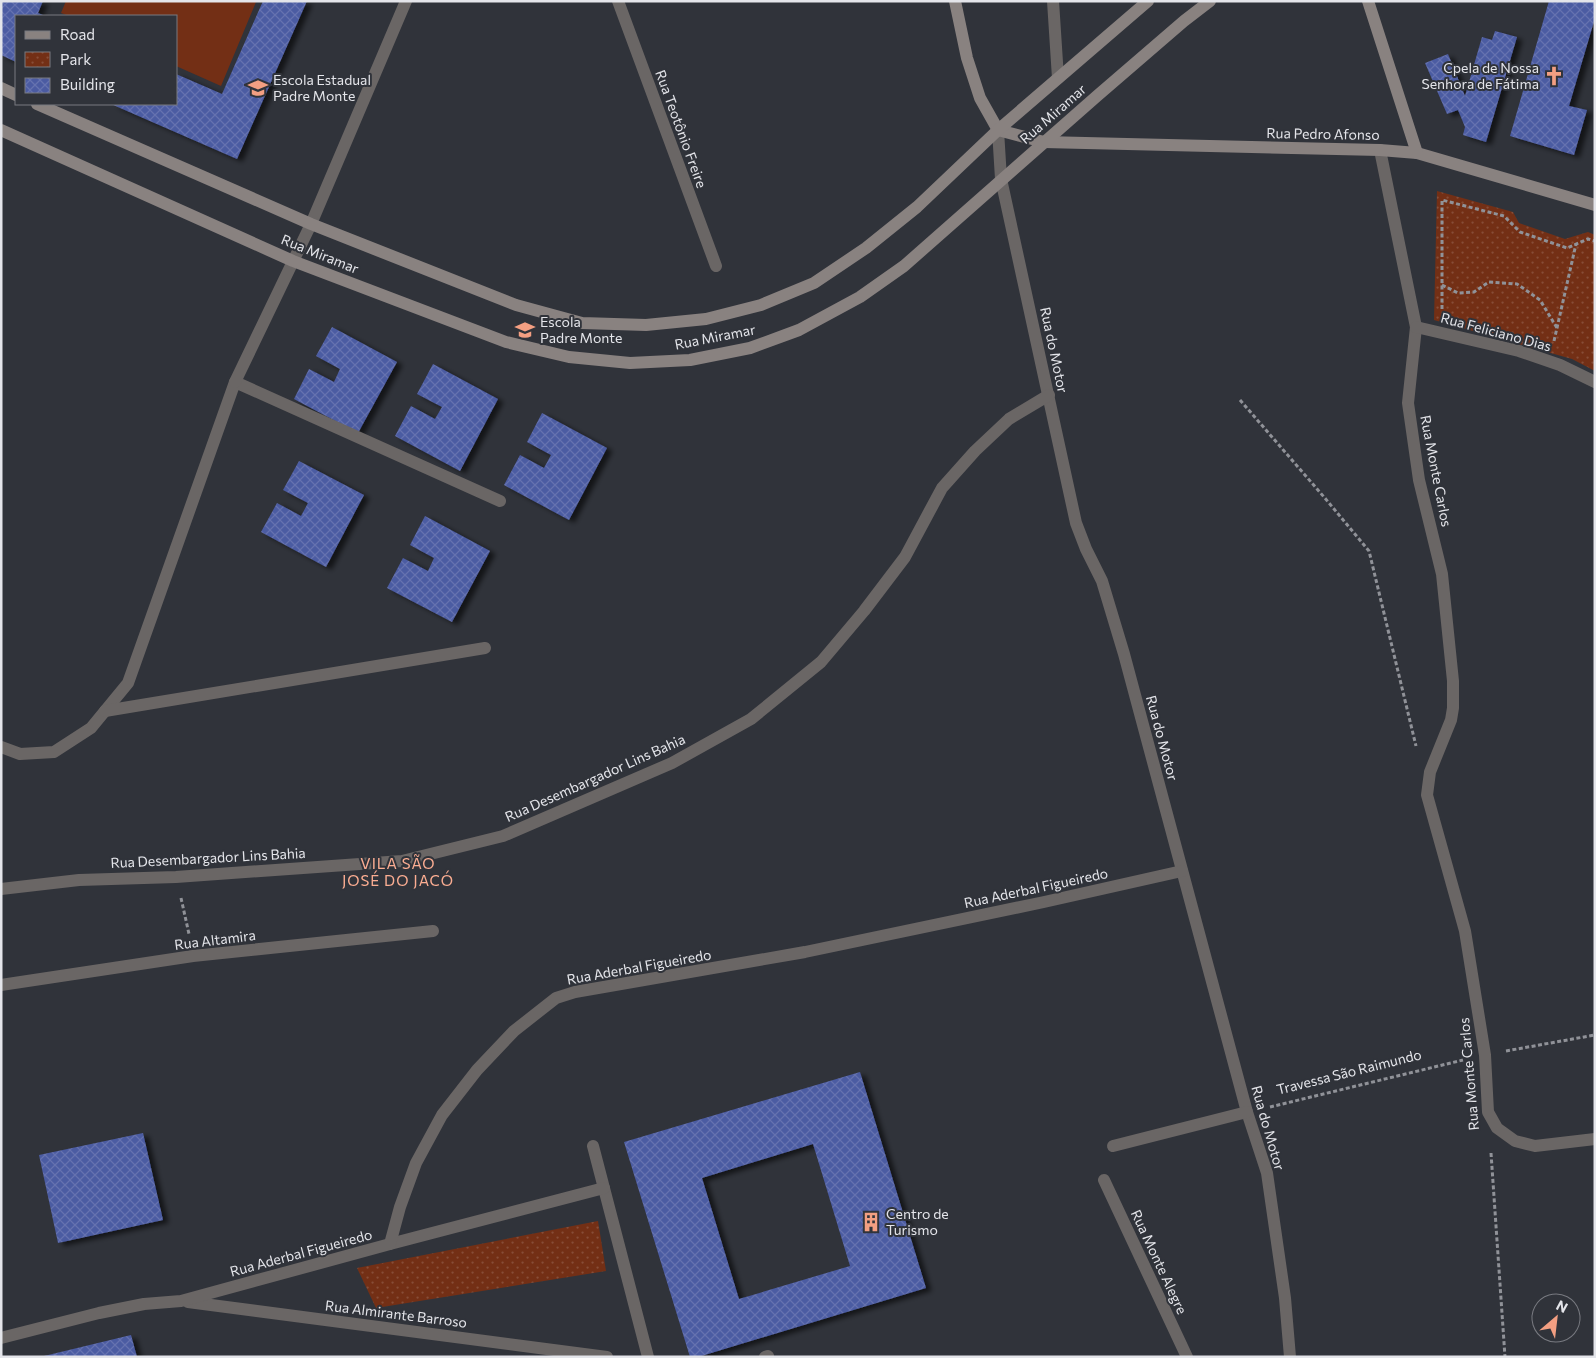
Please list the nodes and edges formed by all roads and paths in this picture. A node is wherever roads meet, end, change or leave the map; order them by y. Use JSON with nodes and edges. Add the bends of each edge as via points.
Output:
{"nodes":[{"id":1,"x":406,"y":1,"type":"edge"},
{"id":2,"x":618,"y":1,"type":"edge"},
{"id":3,"x":955,"y":1,"type":"edge"},
{"id":4,"x":1053,"y":1,"type":"edge"},
{"id":5,"x":1148,"y":1,"type":"edge"},
{"id":6,"x":1210,"y":1,"type":"edge"},
{"id":7,"x":1368,"y":1,"type":"edge"},
{"id":8,"x":1058,"y":78,"type":"junction"},
{"id":9,"x":1,"y":88,"type":"edge"},
{"id":10,"x":15,"y":95,"type":"edge"},
{"id":11,"x":39,"y":105,"type":"edge"},
{"id":12,"x":1,"y":130,"type":"edge"},
{"id":13,"x":998,"y":130,"type":"junction"},
{"id":14,"x":1044,"y":142,"type":"junction"},
{"id":15,"x":1380,"y":150,"type":"junction"},
{"id":16,"x":1417,"y":153,"type":"junction"},
{"id":17,"x":1001,"y":179,"type":"junction"},
{"id":18,"x":1595,"y":205,"type":"edge"},
{"id":19,"x":311,"y":224,"type":"junction"},
{"id":20,"x":1595,"y":241,"type":"edge"},
{"id":21,"x":1576,"y":244,"type":"junction"},
{"id":22,"x":294,"y":261,"type":"junction"},
{"id":23,"x":716,"y":266,"type":"dead end"},
{"id":24,"x":1442,"y":285,"type":"junction"},
{"id":25,"x":1442,"y":316,"type":"dead end"},
{"id":26,"x":1416,"y":327,"type":"junction"},
{"id":27,"x":1557,"y":328,"type":"junction"},
{"id":28,"x":1553,"y":348,"type":"dead end"},
{"id":29,"x":235,"y":382,"type":"junction"},
{"id":30,"x":1595,"y":382,"type":"edge"},
{"id":31,"x":1049,"y":395,"type":"junction"},
{"id":32,"x":1240,"y":400,"type":"dead end"},
{"id":33,"x":500,"y":501,"type":"dead end"},
{"id":34,"x":485,"y":648,"type":"dead end"},
{"id":35,"x":105,"y":711,"type":"junction"},
{"id":36,"x":1,"y":747,"type":"edge"},
{"id":37,"x":1416,"y":748,"type":"dead end"},
{"id":38,"x":1182,"y":871,"type":"junction"},
{"id":39,"x":176,"y":877,"type":"junction"},
{"id":40,"x":1,"y":889,"type":"edge"},
{"id":41,"x":433,"y":931,"type":"dead end"},
{"id":42,"x":193,"y":956,"type":"junction"},
{"id":43,"x":1,"y":984,"type":"edge"},
{"id":44,"x":1595,"y":1035,"type":"edge"},
{"id":45,"x":1485,"y":1055,"type":"junction"},
{"id":46,"x":1247,"y":1112,"type":"junction"},
{"id":47,"x":1595,"y":1140,"type":"edge"},
{"id":48,"x":593,"y":1146,"type":"dead end"},
{"id":49,"x":1113,"y":1146,"type":"dead end"},
{"id":50,"x":1491,"y":1151,"type":"dead end"},
{"id":51,"x":1104,"y":1180,"type":"dead end"},
{"id":52,"x":604,"y":1188,"type":"junction"},
{"id":53,"x":390,"y":1244,"type":"junction"},
{"id":54,"x":181,"y":1301,"type":"junction"},
{"id":55,"x":1,"y":1338,"type":"edge"},
{"id":56,"x":607,"y":1357,"type":"edge"},
{"id":57,"x":648,"y":1357,"type":"edge"},
{"id":58,"x":1187,"y":1357,"type":"edge"},
{"id":59,"x":1290,"y":1357,"type":"edge"},
{"id":60,"x":1505,"y":1357,"type":"edge"}],
"edges":[{"from":1,"to":19,"type":"street"},
{"from":2,"to":23,"type":"street","name":"Rua Teotônio Freire"},
{"from":3,"to":13,"type":"main road","via":[[967,58],[980,98]]},
{"from":4,"to":8,"type":"street"},
{"from":5,"to":8,"type":"main road","name":"Rua Miramar"},
{"from":6,"to":14,"type":"main road","name":"Rua Miramar"},
{"from":7,"to":16,"type":"main road"},
{"from":8,"to":13,"type":"main road","name":"Rua Miramar"},
{"from":9,"to":10,"type":"main road"},
{"from":11,"to":19,"type":"main road","name":"Rua Miramar"},
{"from":12,"to":22,"type":"main road","name":"Rua Miramar"},
{"from":13,"to":14,"type":"main road","name":"Rua Pedro Afonso"},
{"from":13,"to":17,"type":"street","name":"Rua do Motor"},
{"from":13,"to":19,"type":"main road","name":"Rua Miramar","via":[[918,208],[814,283],[761,305],[706,319],[646,325],[582,323],[516,304]]},
{"from":14,"to":15,"type":"main road","name":"Rua Pedro Afonso"},
{"from":14,"to":17,"type":"main road","name":"Rua Miramar"},
{"from":15,"to":16,"type":"main road","name":"Rua Pedro Afonso"},
{"from":15,"to":26,"type":"street","name":"Rua Monte Carlos"},
{"from":16,"to":18,"type":"main road","name":"Rua Pedro Afonso"},
{"from":17,"to":22,"type":"main road","name":"Rua Miramar","via":[[904,266],[860,297],[799,330],[750,348],[690,360],[630,363],[569,357],[506,342]]},
{"from":17,"to":31,"type":"street","name":"Rua do Motor"},
{"from":19,"to":22,"type":"street"},
{"from":20,"to":21,"type":"path","via":[[1588,239]]},
{"from":21,"to":24,"type":"path","via":[[1568,248],[1520,232],[1504,216],[1442,200]]},
{"from":21,"to":27,"type":"path"},
{"from":22,"to":29,"type":"street"},
{"from":24,"to":25,"type":"path"},
{"from":24,"to":27,"type":"path","via":[[1458,293],[1474,292],[1489,282],[1517,284],[1540,300]]},
{"from":26,"to":30,"type":"street","name":"Rua Feliciano Dias","via":[[1519,351],[1560,365]]},
{"from":26,"to":45,"type":"street","name":"Rua Monte Carlos","via":[[1408,403],[1419,480],[1442,574],[1453,708],[1430,772],[1427,795],[1465,931]]},
{"from":27,"to":28,"type":"path"},
{"from":29,"to":33,"type":"street"},
{"from":29,"to":35,"type":"street","via":[[128,683]]},
{"from":31,"to":38,"type":"street","name":"Rua do Motor","via":[[1076,523],[1108,599]]},
{"from":31,"to":39,"type":"street","name":"Rua Desembargador Lins Bahia","via":[[1009,419],[942,488],[905,557],[821,662],[750,719],[672,763],[503,836],[402,861]]},
{"from":32,"to":37,"type":"path","via":[[1369,552]]},
{"from":34,"to":35,"type":"street"},
{"from":35,"to":36,"type":"street","via":[[91,728],[54,752],[20,754]]},
{"from":38,"to":46,"type":"street","name":"Rua do Motor"},
{"from":38,"to":53,"type":"street","name":"Rua Aderbal Figueiredo","via":[[805,952],[556,998],[514,1031],[477,1070],[442,1115],[416,1163]]},
{"from":39,"to":40,"type":"street","name":"Rua Desembargador Lins Bahia","via":[[79,880]]},
{"from":39,"to":42,"type":"path"},
{"from":41,"to":42,"type":"street","name":"Rua Altamira"},
{"from":42,"to":43,"type":"street","name":"Rua Altamira"},
{"from":44,"to":45,"type":"path","name":"Travessa São Raimundo"},
{"from":45,"to":46,"type":"path","name":"Travessa São Raimundo"},
{"from":45,"to":47,"type":"street","name":"Rua Monte Carlos","via":[[1488,1112],[1497,1128],[1515,1141],[1535,1146]]},
{"from":46,"to":49,"type":"street"},
{"from":46,"to":59,"type":"street","name":"Rua do Motor","via":[[1267,1173]]},
{"from":48,"to":52,"type":"street"},
{"from":50,"to":60,"type":"path"},
{"from":51,"to":58,"type":"street","name":"Rua Monte Alegre"},
{"from":52,"to":53,"type":"street"},
{"from":52,"to":57,"type":"street"},
{"from":53,"to":54,"type":"street","name":"Rua Aderbal Figueiredo"},
{"from":54,"to":55,"type":"street","name":"Rua Aderbal Figueiredo","via":[[99,1313]]},
{"from":54,"to":56,"type":"street","name":"Rua Almirante Barroso"}]}
